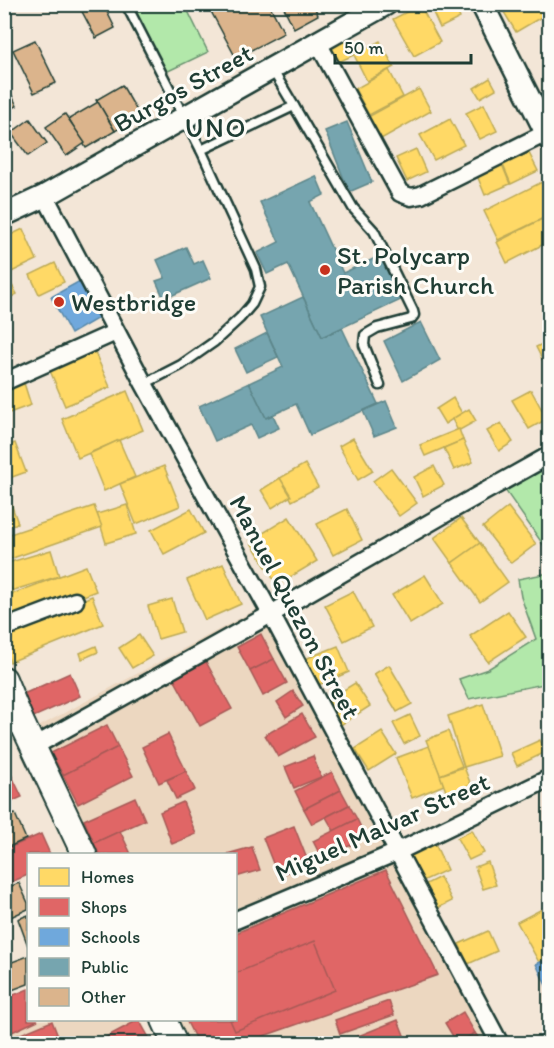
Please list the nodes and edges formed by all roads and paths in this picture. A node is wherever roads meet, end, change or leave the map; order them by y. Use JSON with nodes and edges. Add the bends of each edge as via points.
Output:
{"nodes":[{"id":1,"x":126,"y":4,"type":"edge"},
{"id":2,"x":386,"y":4,"type":"edge"},
{"id":3,"x":482,"y":4,"type":"edge"},
{"id":4,"x":358,"y":11,"type":"edge"},
{"id":5,"x":318,"y":43,"type":"junction"},
{"id":6,"x":272,"y":69,"type":"junction"},
{"id":7,"x":294,"y":106,"type":"junction"},
{"id":8,"x":184,"y":118,"type":"junction"},
{"id":9,"x":548,"y":135,"type":"edge"},
{"id":10,"x":201,"y":150,"type":"junction"},
{"id":11,"x":45,"y":196,"type":"junction"},
{"id":12,"x":4,"y":215,"type":"edge"},
{"id":13,"x":116,"y":332,"type":"junction"},
{"id":14,"x":4,"y":382,"type":"edge"},
{"id":15,"x":144,"y":384,"type":"junction"},
{"id":16,"x":380,"y":385,"type":"dead end"},
{"id":17,"x":549,"y":455,"type":"edge"},
{"id":18,"x":75,"y":601,"type":"dead end"},
{"id":19,"x":271,"y":614,"type":"junction"},
{"id":20,"x":4,"y":628,"type":"edge"},
{"id":21,"x":4,"y":679,"type":"edge"},
{"id":22,"x":13,"y":728,"type":"edge"},
{"id":23,"x":33,"y":747,"type":"junction"},
{"id":24,"x":549,"y":777,"type":"edge"},
{"id":25,"x":397,"y":852,"type":"junction"},
{"id":26,"x":83,"y":853,"type":"edge"},
{"id":27,"x":237,"y":920,"type":"edge"},
{"id":28,"x":164,"y":1021,"type":"edge"},
{"id":29,"x":175,"y":1044,"type":"edge"},
{"id":30,"x":500,"y":1044,"type":"edge"}],
"edges":[{"from":1,"to":8,"type":"lane"},
{"from":2,"to":4,"type":"street","name":"Burgos Street"},
{"from":3,"to":9,"type":"street"},
{"from":4,"to":5,"type":"street","name":"Burgos Street"},
{"from":5,"to":6,"type":"street","name":"Burgos Street"},
{"from":5,"to":9,"type":"street","via":[[400,194],[421,195]]},
{"from":6,"to":7,"type":"lane"},
{"from":6,"to":8,"type":"street","name":"Burgos Street"},
{"from":7,"to":10,"type":"lane"},
{"from":7,"to":16,"type":"lane","via":[[353,208],[374,231],[413,311],[411,319],[365,335],[364,345]]},
{"from":8,"to":10,"type":"lane"},
{"from":8,"to":11,"type":"street","name":"Burgos Street"},
{"from":10,"to":15,"type":"lane","via":[[256,269],[260,287],[252,304],[214,342]]},
{"from":11,"to":12,"type":"street","name":"Burgos Street"},
{"from":11,"to":13,"type":"street","name":"Manuel Quezon Street"},
{"from":13,"to":14,"type":"street"},
{"from":13,"to":15,"type":"street","name":"Manuel Quezon Street"},
{"from":15,"to":19,"type":"street","name":"Manuel Quezon Street"},
{"from":17,"to":19,"type":"street"},
{"from":18,"to":20,"type":"street"},
{"from":19,"to":23,"type":"street"},
{"from":19,"to":25,"type":"street","name":"Manuel Quezon Street"},
{"from":21,"to":22,"type":"main road"},
{"from":22,"to":23,"type":"main road"},
{"from":23,"to":26,"type":"main road"},
{"from":24,"to":25,"type":"street","name":"Miguel Malvar Street"},
{"from":25,"to":27,"type":"street","name":"Miguel Malvar Street"},
{"from":25,"to":30,"type":"street","name":"Manuel Quezon Street"},
{"from":28,"to":29,"type":"main road"}]}
